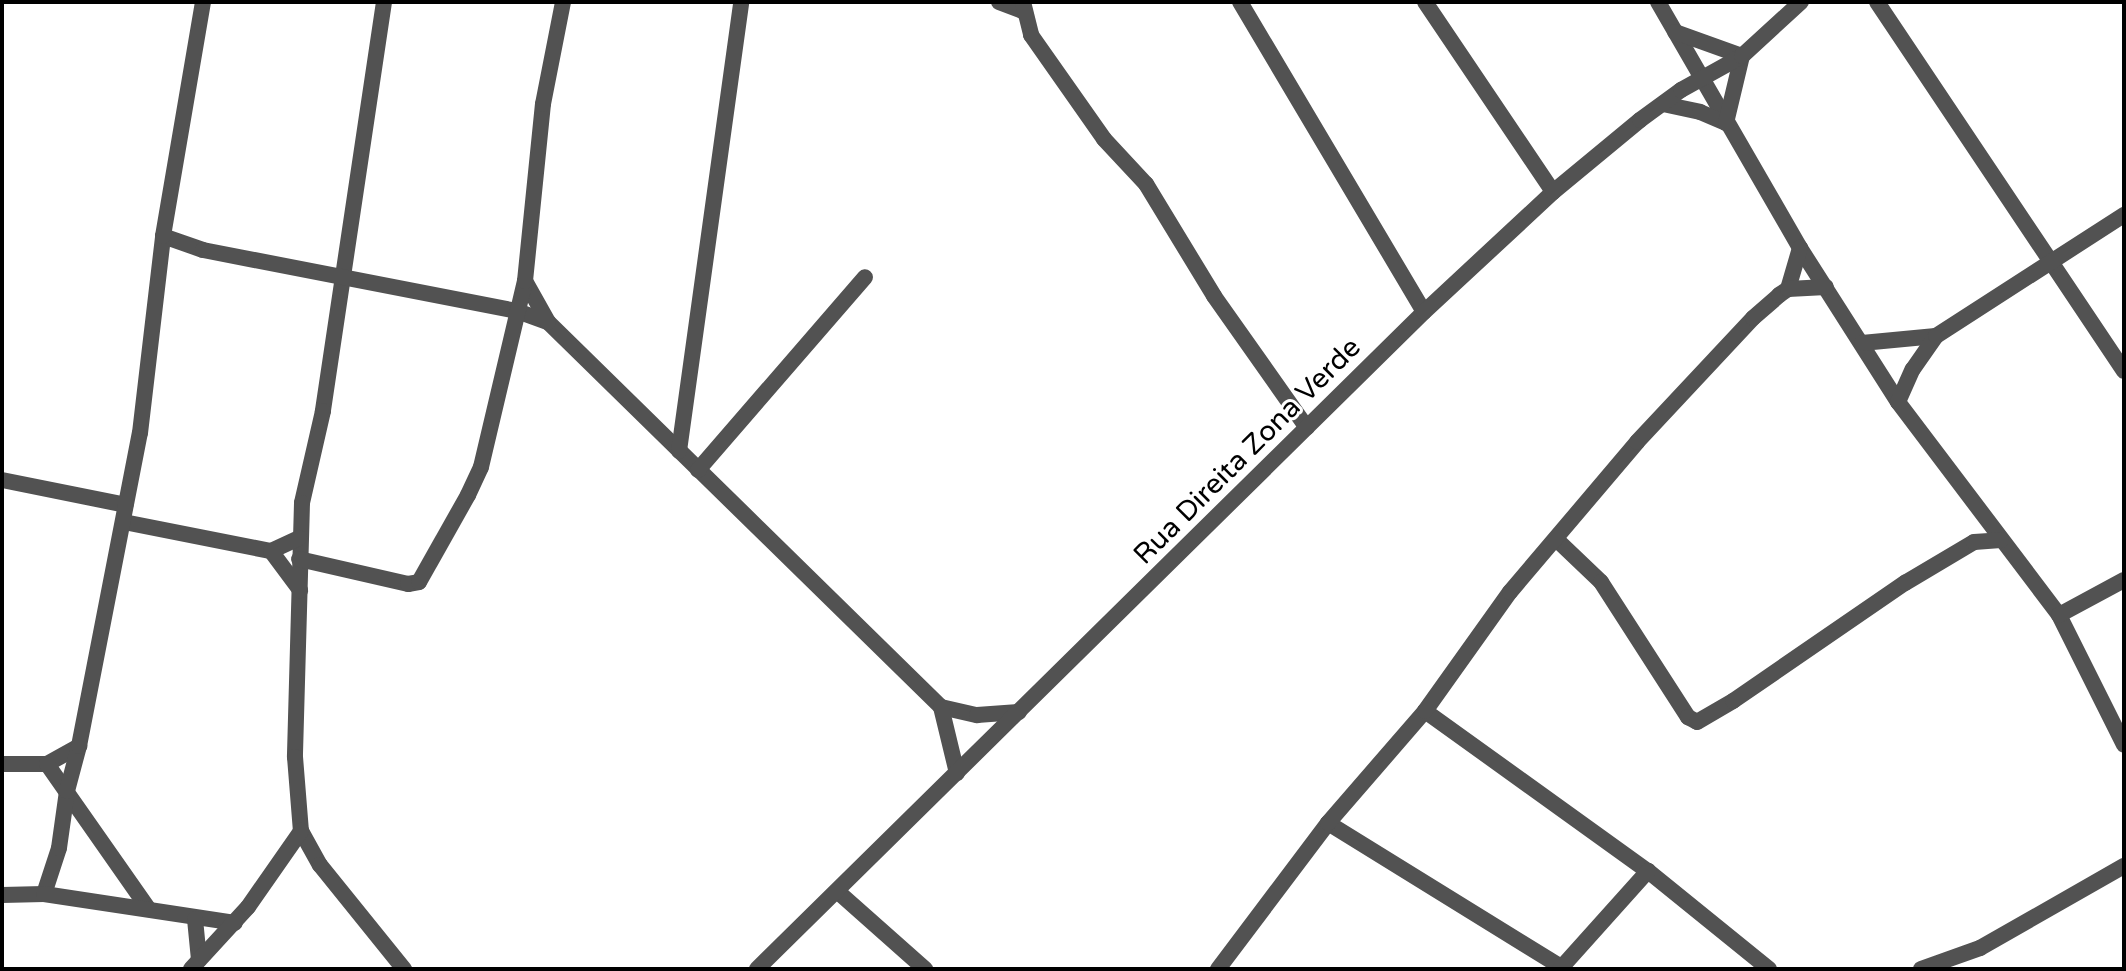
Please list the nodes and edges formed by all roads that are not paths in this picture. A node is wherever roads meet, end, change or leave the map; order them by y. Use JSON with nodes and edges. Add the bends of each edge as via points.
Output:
{"nodes":[{"id":1,"x":203,"y":2,"type":"edge"},
{"id":2,"x":384,"y":2,"type":"edge"},
{"id":3,"x":563,"y":2,"type":"edge"},
{"id":4,"x":741,"y":2,"type":"edge"},
{"id":5,"x":999,"y":2,"type":"edge"},
{"id":6,"x":1240,"y":2,"type":"edge"},
{"id":7,"x":1425,"y":2,"type":"edge"},
{"id":8,"x":1658,"y":2,"type":"edge"},
{"id":9,"x":1801,"y":2,"type":"edge"},
{"id":10,"x":1877,"y":2,"type":"edge"},
{"id":11,"x":1022,"y":6,"type":"edge"},
{"id":12,"x":1675,"y":32,"type":"junction"},
{"id":13,"x":1742,"y":56,"type":"junction"},
{"id":14,"x":1702,"y":79,"type":"junction"},
{"id":15,"x":1663,"y":104,"type":"junction"},
{"id":16,"x":1726,"y":123,"type":"junction"},
{"id":17,"x":1553,"y":192,"type":"junction"},
{"id":18,"x":2124,"y":215,"type":"edge"},
{"id":19,"x":163,"y":236,"type":"junction"},
{"id":20,"x":1800,"y":248,"type":"junction"},
{"id":21,"x":2052,"y":261,"type":"junction"},
{"id":22,"x":343,"y":276,"type":"junction"},
{"id":23,"x":865,"y":277,"type":"dead end"},
{"id":24,"x":525,"y":281,"type":"junction"},
{"id":25,"x":1826,"y":287,"type":"junction"},
{"id":26,"x":1788,"y":289,"type":"junction"},
{"id":27,"x":517,"y":311,"type":"junction"},
{"id":28,"x":1424,"y":312,"type":"junction"},
{"id":29,"x":548,"y":322,"type":"junction"},
{"id":30,"x":1936,"y":336,"type":"junction"},
{"id":31,"x":1862,"y":343,"type":"junction"},
{"id":32,"x":2124,"y":371,"type":"edge"},
{"id":33,"x":1898,"y":402,"type":"junction"},
{"id":34,"x":1307,"y":428,"type":"junction"},
{"id":35,"x":679,"y":451,"type":"junction"},
{"id":36,"x":698,"y":470,"type":"junction"},
{"id":37,"x":2,"y":480,"type":"edge"},
{"id":38,"x":125,"y":514,"type":"junction"},
{"id":39,"x":1982,"y":515,"type":"junction"},
{"id":40,"x":299,"y":538,"type":"junction"},
{"id":41,"x":1556,"y":539,"type":"junction"},
{"id":42,"x":2001,"y":540,"type":"junction"},
{"id":43,"x":1974,"y":542,"type":"junction"},
{"id":44,"x":271,"y":551,"type":"junction"},
{"id":45,"x":299,"y":559,"type":"junction"},
{"id":46,"x":2124,"y":580,"type":"edge"},
{"id":47,"x":300,"y":590,"type":"junction"},
{"id":48,"x":2059,"y":615,"type":"junction"},
{"id":49,"x":941,"y":707,"type":"junction"},
{"id":50,"x":1425,"y":711,"type":"junction"},
{"id":51,"x":1019,"y":712,"type":"junction"},
{"id":52,"x":2124,"y":745,"type":"edge"},
{"id":53,"x":79,"y":746,"type":"junction"},
{"id":54,"x":2,"y":764,"type":"edge"},
{"id":55,"x":47,"y":764,"type":"junction"},
{"id":56,"x":957,"y":773,"type":"junction"},
{"id":57,"x":67,"y":791,"type":"junction"},
{"id":58,"x":1328,"y":823,"type":"junction"},
{"id":59,"x":301,"y":831,"type":"junction"},
{"id":60,"x":2124,"y":866,"type":"edge"},
{"id":61,"x":1648,"y":871,"type":"junction"},
{"id":62,"x":837,"y":891,"type":"junction"},
{"id":63,"x":44,"y":894,"type":"junction"},
{"id":64,"x":2,"y":895,"type":"edge"},
{"id":65,"x":148,"y":908,"type":"junction"},
{"id":66,"x":195,"y":919,"type":"junction"},
{"id":67,"x":235,"y":923,"type":"junction"},
{"id":68,"x":195,"y":964,"type":"edge"},
{"id":69,"x":404,"y":969,"type":"edge"},
{"id":70,"x":757,"y":969,"type":"edge"},
{"id":71,"x":925,"y":969,"type":"edge"},
{"id":72,"x":1218,"y":969,"type":"edge"},
{"id":73,"x":1562,"y":969,"type":"edge"},
{"id":74,"x":1769,"y":969,"type":"edge"},
{"id":75,"x":1921,"y":969,"type":"edge"}],
"edges":[{"from":1,"to":19,"type":"street"},
{"from":2,"to":22,"type":"street"},
{"from":3,"to":24,"type":"street","via":[[543,104]]},
{"from":4,"to":35,"type":"street"},
{"from":5,"to":11,"type":"street"},
{"from":6,"to":28,"type":"street"},
{"from":7,"to":17,"type":"street"},
{"from":8,"to":12,"type":"street"},
{"from":9,"to":13,"type":"street","name":"Rua Direita Zona Verde"},
{"from":10,"to":21,"type":"street"},
{"from":11,"to":34,"type":"street","via":[[1031,35],[1104,139],[1146,184],[1214,296]]},
{"from":12,"to":13,"type":"street"},
{"from":12,"to":14,"type":"street"},
{"from":13,"to":14,"type":"street","name":"Rua Direita Zona Verde"},
{"from":13,"to":16,"type":"street"},
{"from":14,"to":15,"type":"street","name":"Rua Direita Zona Verde"},
{"from":14,"to":16,"type":"street"},
{"from":15,"to":16,"type":"street"},
{"from":15,"to":17,"type":"street","name":"Rua Direita Zona Verde"},
{"from":16,"to":20,"type":"street"},
{"from":17,"to":28,"type":"street","name":"Rua Direita Zona Verde"},
{"from":18,"to":21,"type":"street"},
{"from":19,"to":22,"type":"street","via":[[203,250]]},
{"from":19,"to":38,"type":"street"},
{"from":20,"to":25,"type":"street"},
{"from":20,"to":26,"type":"street"},
{"from":21,"to":30,"type":"street"},
{"from":21,"to":32,"type":"street"},
{"from":22,"to":27,"type":"street"},
{"from":22,"to":40,"type":"street"},
{"from":23,"to":36,"type":"street"},
{"from":24,"to":27,"type":"street"},
{"from":24,"to":29,"type":"street"},
{"from":25,"to":26,"type":"street"},
{"from":25,"to":31,"type":"street"},
{"from":26,"to":41,"type":"street","via":[[1753,318],[1637,442]]},
{"from":27,"to":29,"type":"street"},
{"from":27,"to":45,"type":"street","via":[[481,467],[419,582],[408,584]]},
{"from":28,"to":34,"type":"street","name":"Rua Direita Zona Verde"},
{"from":29,"to":35,"type":"street"},
{"from":30,"to":31,"type":"street"},
{"from":30,"to":33,"type":"street"},
{"from":31,"to":33,"type":"street"},
{"from":33,"to":39,"type":"street"},
{"from":34,"to":51,"type":"street","name":"Rua Direita Zona Verde"},
{"from":35,"to":36,"type":"street"},
{"from":36,"to":49,"type":"street"},
{"from":37,"to":38,"type":"street"},
{"from":38,"to":44,"type":"street"},
{"from":38,"to":53,"type":"street"},
{"from":39,"to":42,"type":"street"},
{"from":39,"to":43,"type":"street"},
{"from":40,"to":44,"type":"street"},
{"from":40,"to":45,"type":"street"},
{"from":41,"to":43,"type":"street","via":[[1601,582],[1688,717],[1697,722]]},
{"from":41,"to":50,"type":"street","via":[[1510,592]]},
{"from":42,"to":43,"type":"street"},
{"from":42,"to":48,"type":"street"},
{"from":44,"to":47,"type":"street"},
{"from":45,"to":47,"type":"street"},
{"from":46,"to":48,"type":"street"},
{"from":47,"to":59,"type":"street","via":[[295,757]]},
{"from":48,"to":52,"type":"street"},
{"from":49,"to":51,"type":"street","via":[[977,715]]},
{"from":49,"to":56,"type":"street"},
{"from":50,"to":58,"type":"street"},
{"from":50,"to":61,"type":"street"},
{"from":51,"to":56,"type":"street","name":"Rua Direita Zona Verde"},
{"from":53,"to":55,"type":"street"},
{"from":53,"to":57,"type":"street"},
{"from":54,"to":55,"type":"street"},
{"from":55,"to":57,"type":"street"},
{"from":56,"to":62,"type":"street","name":"Rua Direita Zona Verde"},
{"from":57,"to":63,"type":"street","via":[[59,848]]},
{"from":57,"to":65,"type":"street"},
{"from":58,"to":72,"type":"street"},
{"from":58,"to":73,"type":"street"},
{"from":59,"to":67,"type":"street"},
{"from":59,"to":69,"type":"street","via":[[320,865]]},
{"from":60,"to":75,"type":"street","via":[[1980,948]]},
{"from":61,"to":73,"type":"street"},
{"from":61,"to":74,"type":"street"},
{"from":62,"to":70,"type":"street","name":"Rua Direita Zona Verde"},
{"from":62,"to":71,"type":"street"},
{"from":63,"to":64,"type":"street"},
{"from":63,"to":65,"type":"street"},
{"from":65,"to":66,"type":"street"},
{"from":66,"to":67,"type":"street"},
{"from":66,"to":68,"type":"street"},
{"from":67,"to":68,"type":"street"}]}
